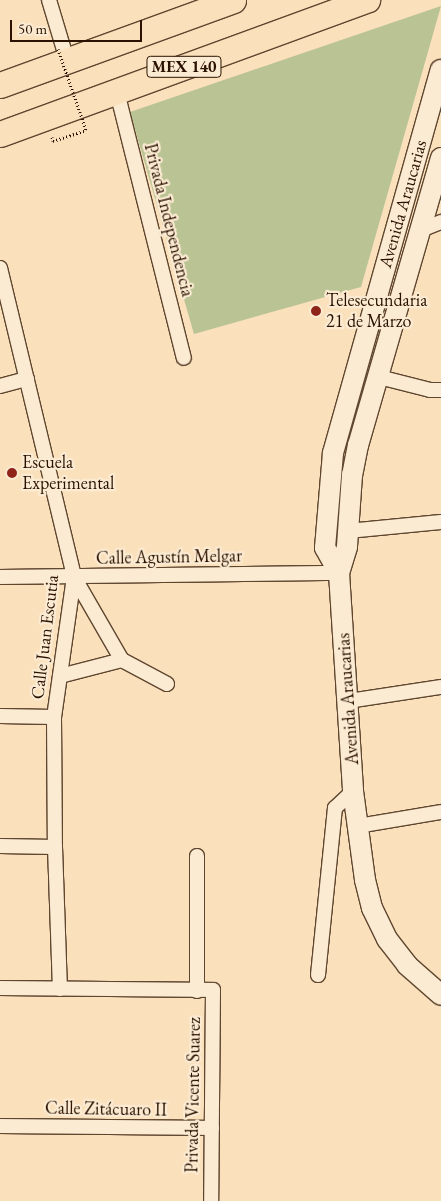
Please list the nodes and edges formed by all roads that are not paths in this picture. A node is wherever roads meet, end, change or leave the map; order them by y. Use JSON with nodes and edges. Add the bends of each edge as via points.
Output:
{"nodes":[{"id":1,"x":48,"y":0,"type":"edge"},
{"id":2,"x":232,"y":0,"type":"edge"},
{"id":3,"x":367,"y":0,"type":"edge"},
{"id":4,"x":62,"y":54,"type":"junction"},
{"id":5,"x":441,"y":70,"type":"edge"},
{"id":6,"x":0,"y":85,"type":"edge"},
{"id":7,"x":117,"y":92,"type":"junction"},
{"id":8,"x":0,"y":134,"type":"edge"},
{"id":9,"x":441,"y":158,"type":"edge"},
{"id":10,"x":441,"y":222,"type":"edge"},
{"id":11,"x":421,"y":230,"type":"junction"},
{"id":12,"x":0,"y":268,"type":"edge"},
{"id":13,"x":184,"y":358,"type":"dead end"},
{"id":14,"x":379,"y":377,"type":"junction"},
{"id":15,"x":26,"y":379,"type":"junction"},
{"id":16,"x":0,"y":386,"type":"edge"},
{"id":17,"x":441,"y":390,"type":"edge"},
{"id":18,"x":333,"y":453,"type":"junction"},
{"id":19,"x":355,"y":458,"type":"junction"},
{"id":20,"x":441,"y":522,"type":"edge"},
{"id":21,"x":348,"y":531,"type":"junction"},
{"id":22,"x":339,"y":573,"type":"junction"},
{"id":23,"x":0,"y":576,"type":"edge"},
{"id":24,"x":74,"y":577,"type":"junction"},
{"id":25,"x":122,"y":660,"type":"junction"},
{"id":26,"x":60,"y":676,"type":"junction"},
{"id":27,"x":167,"y":684,"type":"dead end"},
{"id":28,"x":441,"y":687,"type":"edge"},
{"id":29,"x":348,"y":701,"type":"junction"},
{"id":30,"x":0,"y":716,"type":"edge"},
{"id":31,"x":54,"y":717,"type":"junction"},
{"id":32,"x":354,"y":791,"type":"junction"},
{"id":33,"x":441,"y":812,"type":"edge"},
{"id":34,"x":358,"y":826,"type":"junction"},
{"id":35,"x":0,"y":846,"type":"edge"},
{"id":36,"x":56,"y":847,"type":"junction"},
{"id":37,"x":197,"y":856,"type":"dead end"},
{"id":38,"x":318,"y":975,"type":"dead end"},
{"id":39,"x":0,"y":988,"type":"edge"},
{"id":40,"x":60,"y":989,"type":"junction"},
{"id":41,"x":197,"y":990,"type":"junction"},
{"id":42,"x":441,"y":995,"type":"edge"},
{"id":43,"x":0,"y":1126,"type":"edge"},
{"id":44,"x":212,"y":1128,"type":"junction"},
{"id":45,"x":211,"y":1201,"type":"edge"}],
"edges":[{"from":1,"to":4,"type":"street"},
{"from":2,"to":4,"type":"highway","number":"MEX 140"},
{"from":3,"to":7,"type":"highway","number":"MEX 140"},
{"from":4,"to":6,"type":"highway","number":"MEX 140"},
{"from":5,"to":18,"type":"street","name":"Avenida Araucarias"},
{"from":7,"to":8,"type":"highway","number":"MEX 140"},
{"from":7,"to":13,"type":"street","name":"Privada Independencia"},
{"from":9,"to":11,"type":"street","name":"Avenida Araucarias"},
{"from":10,"to":11,"type":"street"},
{"from":11,"to":14,"type":"street","name":"Avenida Araucarias"},
{"from":12,"to":15,"type":"street","name":"Calle Juan Escutia"},
{"from":14,"to":17,"type":"street"},
{"from":14,"to":19,"type":"street","name":"Avenida Araucarias"},
{"from":15,"to":16,"type":"street"},
{"from":15,"to":24,"type":"street","name":"Calle Juan Escutia"},
{"from":18,"to":19,"type":"street"},
{"from":18,"to":22,"type":"street","name":"Avenida Araucarias","via":[[325,548]]},
{"from":19,"to":21,"type":"street","name":"Avenida Araucarias"},
{"from":20,"to":21,"type":"street"},
{"from":21,"to":22,"type":"street","name":"Avenida Araucarias"},
{"from":22,"to":24,"type":"street","name":"Calle Agustín Melgar"},
{"from":22,"to":29,"type":"street","name":"Avenida Araucarias"},
{"from":23,"to":24,"type":"street","name":"Calle Agustín Melgar"},
{"from":24,"to":25,"type":"street"},
{"from":24,"to":26,"type":"street","name":"Calle Juan Escutia"},
{"from":25,"to":26,"type":"street"},
{"from":25,"to":27,"type":"street"},
{"from":26,"to":31,"type":"street","name":"Calle Juan Escutia"},
{"from":28,"to":29,"type":"street"},
{"from":29,"to":32,"type":"street","name":"Avenida Araucarias"},
{"from":30,"to":31,"type":"street"},
{"from":31,"to":36,"type":"street","name":"Calle Juan Escutia"},
{"from":32,"to":34,"type":"street","name":"Avenida Araucarias"},
{"from":32,"to":38,"type":"street","via":[[335,808]]},
{"from":33,"to":34,"type":"street"},
{"from":34,"to":42,"type":"street","name":"Avenida Araucarias","via":[[370,899],[387,939],[406,965]]},
{"from":35,"to":36,"type":"street"},
{"from":36,"to":40,"type":"street","name":"Calle Juan Escutia"},
{"from":37,"to":41,"type":"street"},
{"from":39,"to":40,"type":"street"},
{"from":40,"to":41,"type":"street"},
{"from":41,"to":44,"type":"street","name":"Privada Vicente Suarez","via":[[213,990]]},
{"from":43,"to":44,"type":"street","name":"Calle Zitácuaro II"},
{"from":44,"to":45,"type":"street","name":"Privada Vicente Suarez"}]}
